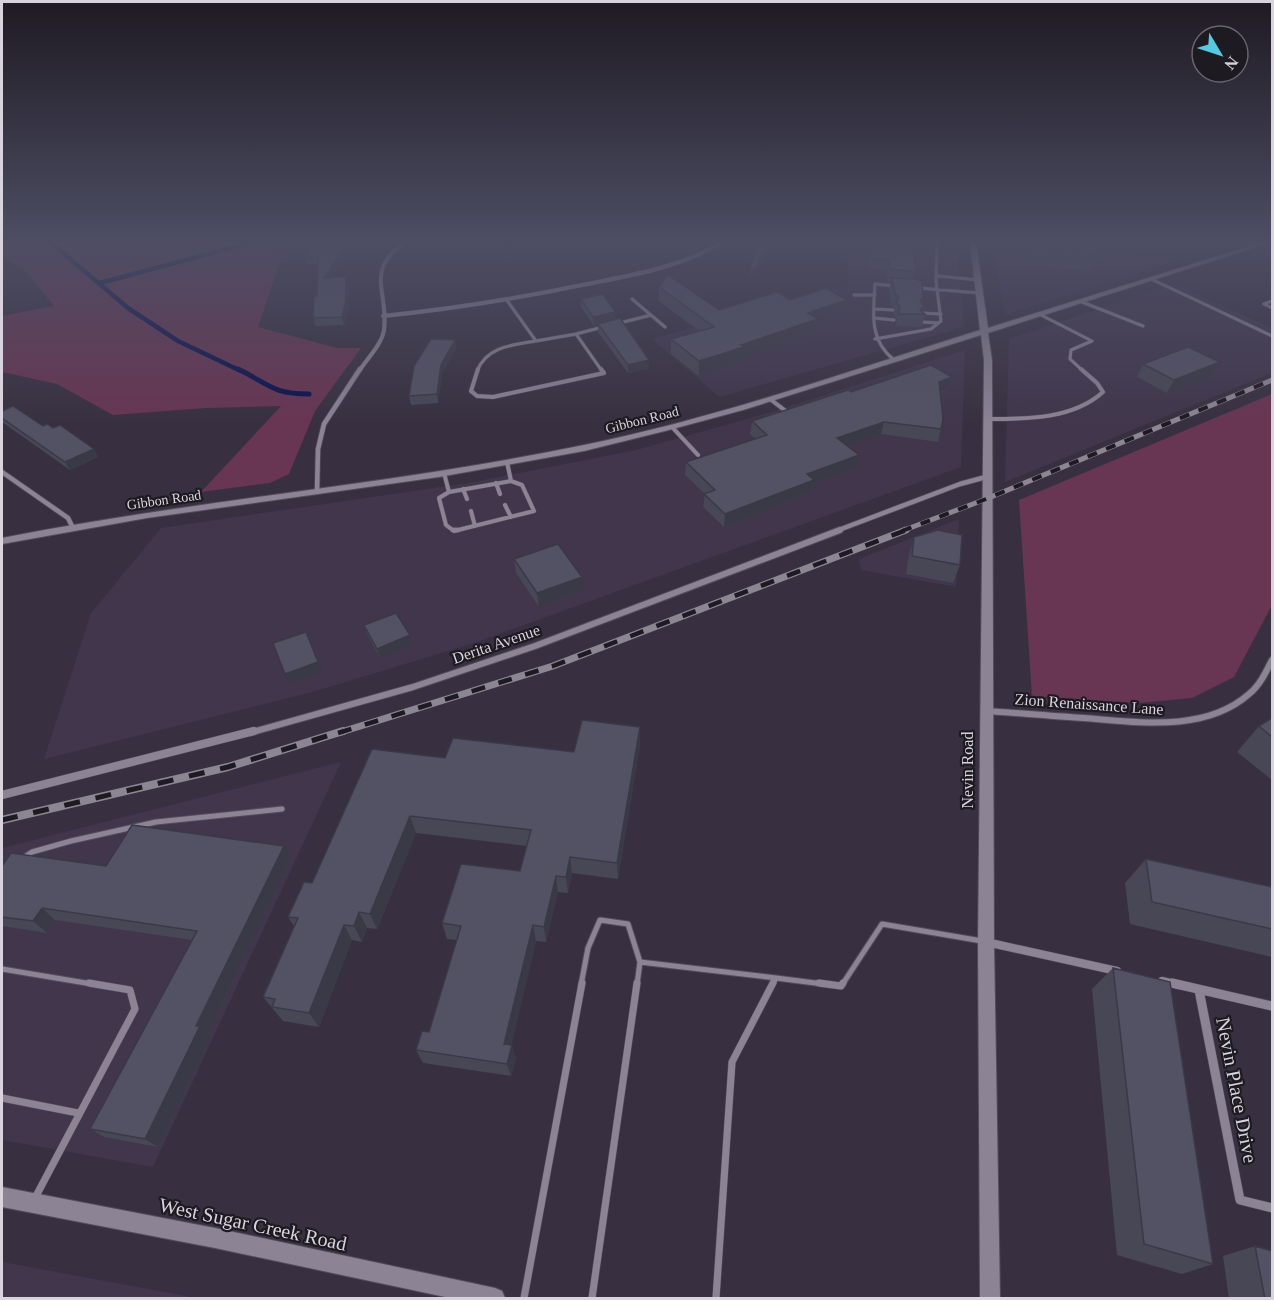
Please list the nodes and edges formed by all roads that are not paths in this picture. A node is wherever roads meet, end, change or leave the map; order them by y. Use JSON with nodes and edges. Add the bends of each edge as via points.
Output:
{"nodes":[{"id":1,"x":382,"y":303,"type":"edge"},
{"id":2,"x":485,"y":303,"type":"edge"},
{"id":3,"x":508,"y":303,"type":"edge"},
{"id":4,"x":636,"y":303,"type":"edge"},
{"id":5,"x":874,"y":303,"type":"edge"},
{"id":6,"x":939,"y":303,"type":"edge"},
{"id":7,"x":980,"y":303,"type":"edge"},
{"id":8,"x":1081,"y":303,"type":"edge"},
{"id":9,"x":1085,"y":303,"type":"edge"},
{"id":10,"x":1201,"y":303,"type":"edge"},
{"id":11,"x":874,"y":309,"type":"junction"},
{"id":12,"x":893,"y":310,"type":"edge"},
{"id":13,"x":921,"y":313,"type":"edge"},
{"id":14,"x":941,"y":314,"type":"junction"},
{"id":15,"x":651,"y":315,"type":"junction"},
{"id":16,"x":1041,"y":315,"type":"junction"},
{"id":17,"x":383,"y":316,"type":"junction"},
{"id":18,"x":874,"y":318,"type":"junction"},
{"id":19,"x":894,"y":320,"type":"dead end"},
{"id":20,"x":921,"y":322,"type":"edge"},
{"id":21,"x":939,"y":323,"type":"junction"},
{"id":22,"x":1143,"y":326,"type":"dead end"},
{"id":23,"x":665,"y":327,"type":"dead end"},
{"id":24,"x":984,"y":333,"type":"junction"},
{"id":25,"x":576,"y":334,"type":"junction"},
{"id":26,"x":1272,"y":336,"type":"edge"},
{"id":27,"x":875,"y":339,"type":"junction"},
{"id":28,"x":536,"y":341,"type":"junction"},
{"id":29,"x":894,"y":360,"type":"junction"},
{"id":30,"x":770,"y":399,"type":"junction"},
{"id":31,"x":787,"y":412,"type":"edge"},
{"id":32,"x":987,"y":419,"type":"junction"},
{"id":33,"x":672,"y":427,"type":"junction"},
{"id":34,"x":698,"y":455,"type":"edge"},
{"id":35,"x":507,"y":462,"type":"junction"},
{"id":36,"x":2,"y":471,"type":"edge"},
{"id":37,"x":444,"y":473,"type":"junction"},
{"id":38,"x":986,"y":477,"type":"junction"},
{"id":39,"x":511,"y":481,"type":"junction"},
{"id":40,"x":496,"y":483,"type":"junction"},
{"id":41,"x":463,"y":489,"type":"junction"},
{"id":42,"x":317,"y":492,"type":"junction"},
{"id":43,"x":449,"y":492,"type":"junction"},
{"id":44,"x":500,"y":494,"type":"dead end"},
{"id":45,"x":467,"y":499,"type":"dead end"},
{"id":46,"x":506,"y":505,"type":"dead end"},
{"id":47,"x":471,"y":511,"type":"dead end"},
{"id":48,"x":511,"y":517,"type":"junction"},
{"id":49,"x":475,"y":526,"type":"junction"},
{"id":50,"x":74,"y":528,"type":"junction"},
{"id":51,"x":2,"y":541,"type":"edge"},
{"id":52,"x":1272,"y":660,"type":"edge"},
{"id":53,"x":987,"y":711,"type":"junction"},
{"id":54,"x":2,"y":795,"type":"edge"},
{"id":55,"x":282,"y":809,"type":"dead end"},
{"id":56,"x":18,"y":861,"type":"edge"},
{"id":57,"x":986,"y":942,"type":"junction"},
{"id":58,"x":640,"y":962,"type":"junction"},
{"id":59,"x":2,"y":969,"type":"edge"},
{"id":60,"x":1131,"y":975,"type":"edge"},
{"id":61,"x":776,"y":978,"type":"junction"},
{"id":62,"x":1154,"y":980,"type":"edge"},
{"id":63,"x":1199,"y":990,"type":"junction"},
{"id":64,"x":1272,"y":1006,"type":"edge"},
{"id":65,"x":2,"y":1098,"type":"edge"},
{"id":66,"x":78,"y":1113,"type":"junction"},
{"id":67,"x":2,"y":1197,"type":"edge"},
{"id":68,"x":32,"y":1203,"type":"junction"},
{"id":69,"x":1272,"y":1208,"type":"edge"},
{"id":70,"x":495,"y":1299,"type":"edge"},
{"id":71,"x":524,"y":1299,"type":"edge"},
{"id":72,"x":592,"y":1299,"type":"edge"},
{"id":73,"x":716,"y":1299,"type":"edge"},
{"id":74,"x":990,"y":1299,"type":"edge"}],
"edges":[{"from":1,"to":17,"type":"street"},
{"from":2,"to":17,"type":"street"},
{"from":3,"to":28,"type":"lane"},
{"from":4,"to":15,"type":"lane"},
{"from":5,"to":11,"type":"lane"},
{"from":6,"to":14,"type":"lane"},
{"from":7,"to":24,"type":"main road","name":"Nevin Road"},
{"from":8,"to":16,"type":"main road","name":"Gibbon Road"},
{"from":9,"to":22,"type":"lane"},
{"from":10,"to":26,"type":"lane"},
{"from":11,"to":12,"type":"lane"},
{"from":11,"to":18,"type":"lane"},
{"from":13,"to":14,"type":"lane"},
{"from":14,"to":21,"type":"lane"},
{"from":15,"to":23,"type":"lane"},
{"from":15,"to":25,"type":"lane"},
{"from":16,"to":24,"type":"main road","name":"Gibbon Road"},
{"from":16,"to":32,"type":"lane","via":[[1092,341],[1071,350],[1070,359],[1101,385],[1103,392],[1090,404],[1040,417]]},
{"from":17,"to":42,"type":"street","via":[[382,337],[324,424],[318,449]]},
{"from":18,"to":19,"type":"lane"},
{"from":18,"to":27,"type":"lane"},
{"from":20,"to":21,"type":"lane"},
{"from":21,"to":27,"type":"lane","via":[[931,329]]},
{"from":24,"to":29,"type":"main road","name":"Gibbon Road"},
{"from":24,"to":32,"type":"main road","name":"Nevin Road","via":[[988,360]]},
{"from":25,"to":28,"type":"lane"},
{"from":25,"to":28,"type":"lane","via":[[604,373],[493,397],[477,396],[471,391],[486,354]]},
{"from":27,"to":29,"type":"lane","via":[[883,353]]},
{"from":29,"to":30,"type":"main road","name":"Gibbon Road"},
{"from":30,"to":31,"type":"lane"},
{"from":30,"to":33,"type":"main road","name":"Gibbon Road"},
{"from":32,"to":38,"type":"main road","name":"Nevin Road"},
{"from":33,"to":34,"type":"lane"},
{"from":33,"to":35,"type":"main road","name":"Gibbon Road"},
{"from":35,"to":37,"type":"main road","name":"Gibbon Road"},
{"from":35,"to":39,"type":"lane"},
{"from":36,"to":50,"type":"street","via":[[68,518]]},
{"from":37,"to":42,"type":"main road","name":"Gibbon Road"},
{"from":37,"to":43,"type":"lane"},
{"from":38,"to":53,"type":"main road","name":"Nevin Road"},
{"from":38,"to":54,"type":"street","name":"Derita Avenue","via":[[535,646],[413,687],[197,747]]},
{"from":39,"to":40,"type":"lane"},
{"from":39,"to":48,"type":"lane","via":[[522,485],[534,512]]},
{"from":40,"to":41,"type":"lane"},
{"from":40,"to":44,"type":"lane"},
{"from":41,"to":43,"type":"lane"},
{"from":41,"to":45,"type":"lane"},
{"from":42,"to":50,"type":"main road","name":"Gibbon Road"},
{"from":43,"to":49,"type":"lane","via":[[439,498],[446,525],[454,531]]},
{"from":46,"to":48,"type":"lane"},
{"from":47,"to":49,"type":"lane"},
{"from":48,"to":49,"type":"lane"},
{"from":50,"to":51,"type":"main road","name":"Gibbon Road"},
{"from":52,"to":53,"type":"street","name":"Zion Renaissance Lane","via":[[1261,682],[1246,697],[1206,716],[1173,723]]},
{"from":53,"to":57,"type":"main road","name":"Nevin Road"},
{"from":55,"to":56,"type":"lane","via":[[156,822],[32,852]]},
{"from":57,"to":60,"type":"street"},
{"from":57,"to":61,"type":"lane","via":[[882,924],[841,986]]},
{"from":57,"to":74,"type":"main road","name":"Nevin Road"},
{"from":58,"to":61,"type":"lane"},
{"from":58,"to":71,"type":"lane","via":[[628,924],[600,920],[588,948]]},
{"from":58,"to":72,"type":"lane"},
{"from":59,"to":66,"type":"lane","via":[[130,990],[135,1009]]},
{"from":61,"to":73,"type":"lane","via":[[732,1062]]},
{"from":62,"to":63,"type":"street","name":"Nevin Place Drive"},
{"from":63,"to":64,"type":"street","name":"Nevin Place Drive"},
{"from":63,"to":69,"type":"street","name":"Nevin Place Drive","via":[[1240,1200]]},
{"from":65,"to":66,"type":"lane"},
{"from":66,"to":68,"type":"lane"},
{"from":67,"to":68,"type":"main road","name":"West Sugar Creek Road"},
{"from":68,"to":70,"type":"main road","name":"West Sugar Creek Road"}]}
